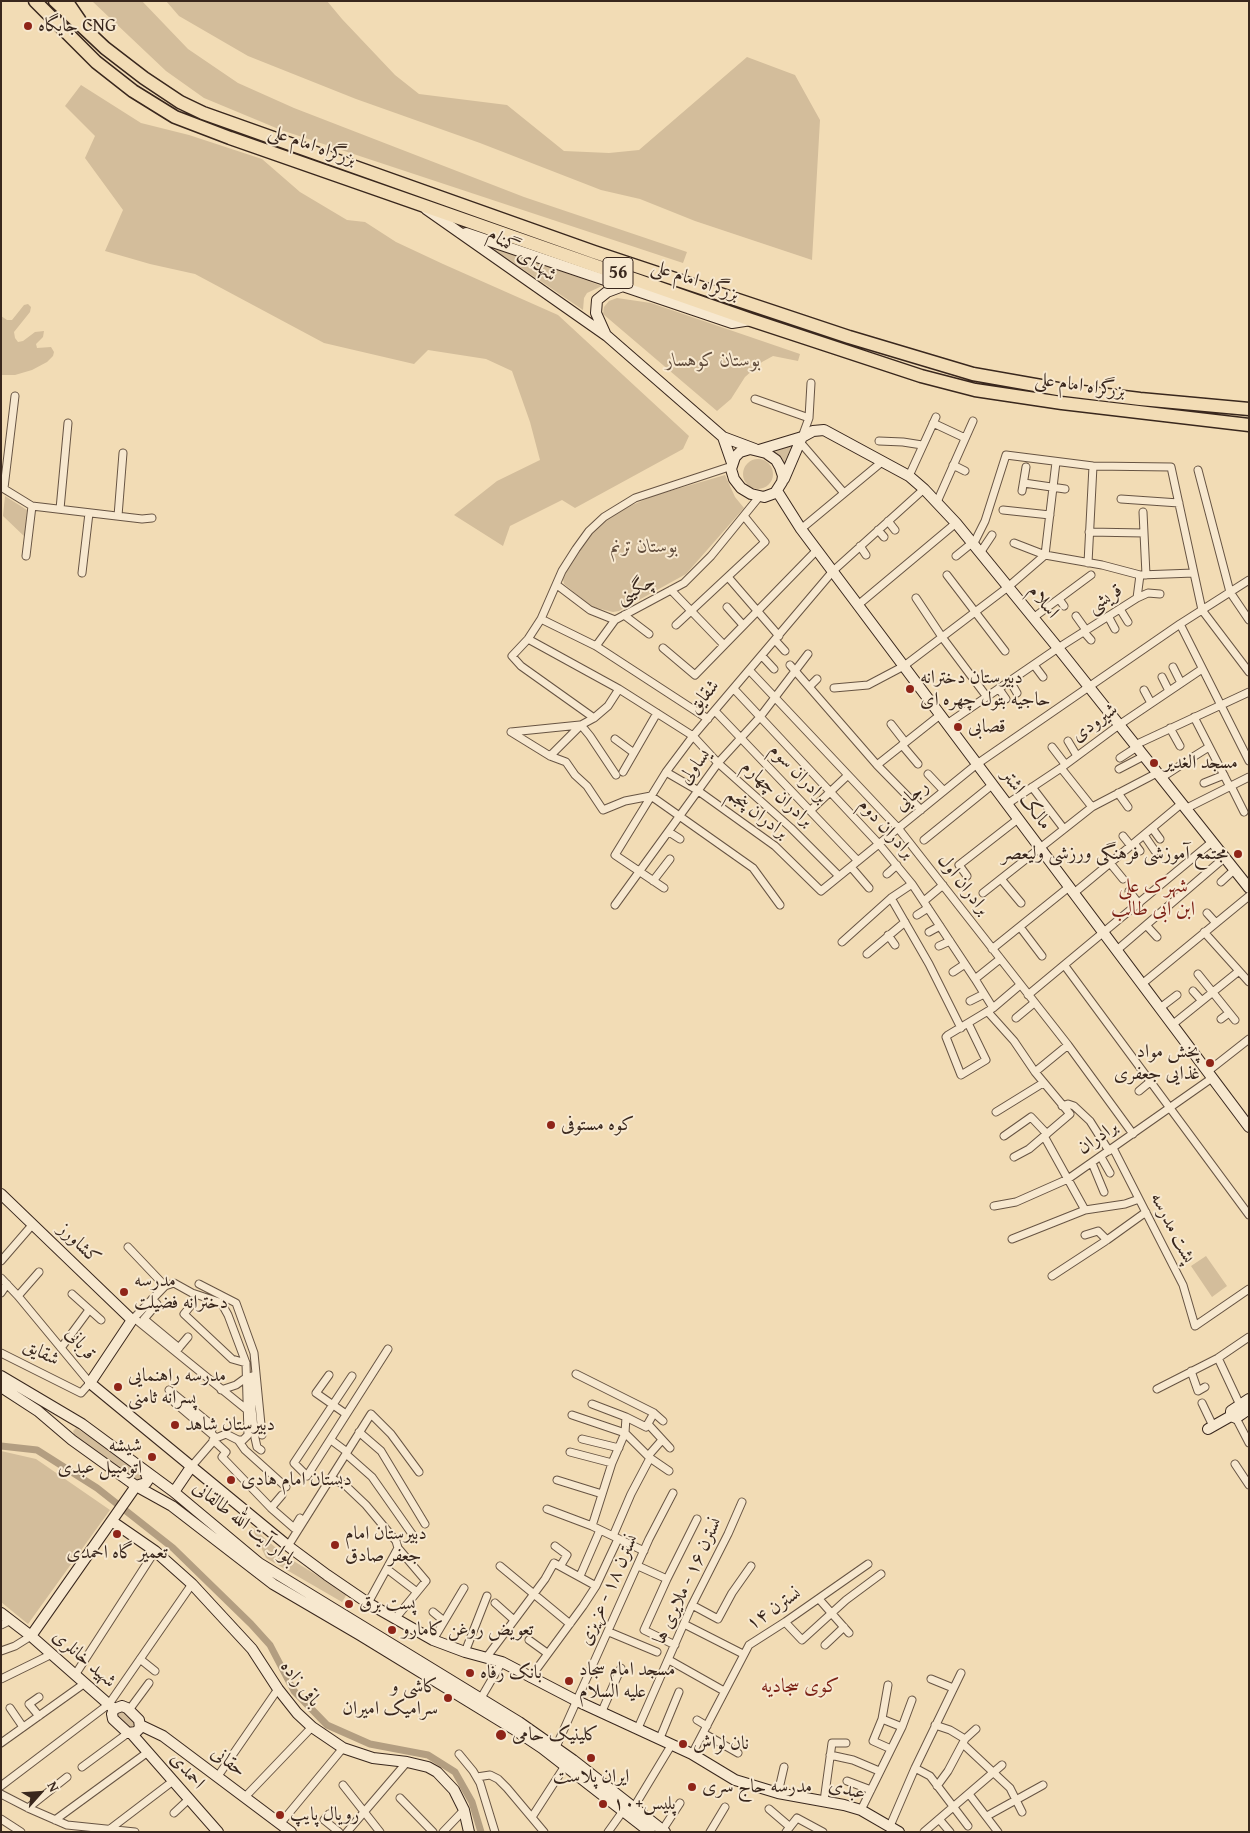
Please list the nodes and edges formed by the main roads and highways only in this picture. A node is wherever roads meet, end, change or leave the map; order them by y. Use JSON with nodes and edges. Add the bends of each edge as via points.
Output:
{"nodes":[{"id":1,"x":35,"y":1,"type":"edge"},
{"id":2,"x":55,"y":1,"type":"edge"},
{"id":3,"x":67,"y":1,"type":"edge"},
{"id":4,"x":84,"y":28,"type":"junction"},
{"id":5,"x":1249,"y":409,"type":"edge"},
{"id":6,"x":1249,"y":425,"type":"edge"}],
"edges":[{"from":1,"to":6,"type":"highway","name":"بزرگراه امام علی","number":"56","via":[[96,62],[133,91],[175,116],[751,320],[921,376],[975,390]]},
{"from":2,"to":4,"type":"highway","name":"بزرگراه امام علی","number":"56"},
{"from":3,"to":4,"type":"main road"},
{"from":4,"to":5,"type":"highway","name":"بزرگراه امام علی","number":"56","via":[[144,78],[203,113],[594,252],[849,337],[973,374],[1112,396]]}]}
